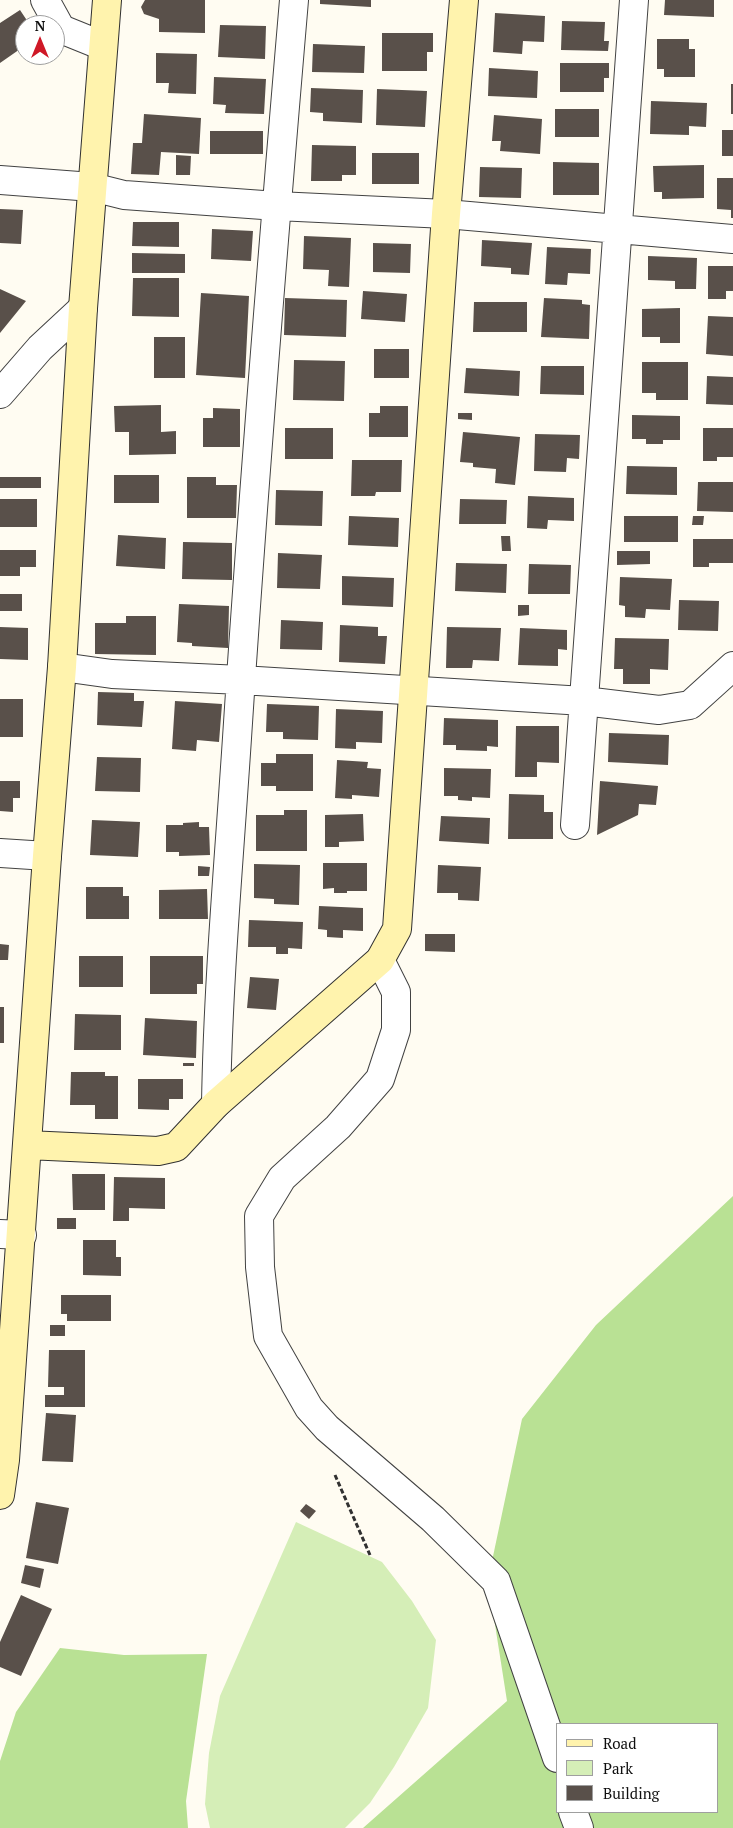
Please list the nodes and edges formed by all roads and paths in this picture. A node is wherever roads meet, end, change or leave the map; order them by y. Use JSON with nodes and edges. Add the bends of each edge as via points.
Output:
{"nodes":[{"id":1,"x":45,"y":0,"type":"edge"},
{"id":2,"x":107,"y":0,"type":"edge"},
{"id":3,"x":294,"y":0,"type":"edge"},
{"id":4,"x":464,"y":0,"type":"edge"},
{"id":5,"x":634,"y":0,"type":"edge"},
{"id":6,"x":103,"y":46,"type":"junction"},
{"id":7,"x":0,"y":180,"type":"edge"},
{"id":8,"x":92,"y":186,"type":"junction"},
{"id":9,"x":277,"y":206,"type":"junction"},
{"id":10,"x":446,"y":214,"type":"junction"},
{"id":11,"x":617,"y":228,"type":"junction"},
{"id":12,"x":733,"y":239,"type":"edge"},
{"id":13,"x":83,"y":308,"type":"junction"},
{"id":14,"x":0,"y":394,"type":"edge"},
{"id":15,"x":733,"y":666,"type":"edge"},
{"id":16,"x":62,"y":667,"type":"junction"},
{"id":17,"x":241,"y":680,"type":"junction"},
{"id":18,"x":413,"y":691,"type":"junction"},
{"id":19,"x":584,"y":701,"type":"junction"},
{"id":20,"x":575,"y":825,"type":"dead end"},
{"id":21,"x":0,"y":853,"type":"edge"},
{"id":22,"x":47,"y":856,"type":"junction"},
{"id":23,"x":380,"y":960,"type":"junction"},
{"id":24,"x":216,"y":1104,"type":"junction"},
{"id":25,"x":27,"y":1145,"type":"junction"},
{"id":26,"x":11,"y":1235,"type":"edge"},
{"id":27,"x":327,"y":1428,"type":"junction"},
{"id":28,"x":0,"y":1494,"type":"edge"},
{"id":29,"x":370,"y":1555,"type":"dead end"},
{"id":30,"x":556,"y":1755,"type":"edge"},
{"id":31,"x":573,"y":1813,"type":"edge"},
{"id":32,"x":579,"y":1828,"type":"edge"}],
"edges":[{"from":1,"to":6,"type":"street","via":[[61,29]]},
{"from":2,"to":6,"type":"street"},
{"from":3,"to":9,"type":"street"},
{"from":4,"to":10,"type":"street"},
{"from":5,"to":11,"type":"street"},
{"from":6,"to":8,"type":"street"},
{"from":7,"to":8,"type":"street"},
{"from":8,"to":9,"type":"street","via":[[124,195]]},
{"from":8,"to":13,"type":"street"},
{"from":9,"to":10,"type":"street"},
{"from":9,"to":17,"type":"street"},
{"from":10,"to":11,"type":"street"},
{"from":10,"to":18,"type":"street"},
{"from":11,"to":12,"type":"street"},
{"from":11,"to":19,"type":"street"},
{"from":13,"to":14,"type":"street","via":[[40,348]]},
{"from":13,"to":16,"type":"street"},
{"from":15,"to":19,"type":"street","via":[[690,705],[659,710]]},
{"from":16,"to":17,"type":"street","via":[[112,674]]},
{"from":16,"to":22,"type":"street"},
{"from":17,"to":18,"type":"street"},
{"from":17,"to":24,"type":"street"},
{"from":18,"to":19,"type":"street"},
{"from":18,"to":23,"type":"street","via":[[397,929]]},
{"from":19,"to":20,"type":"street"},
{"from":21,"to":22,"type":"street"},
{"from":22,"to":25,"type":"street"},
{"from":23,"to":24,"type":"street"},
{"from":23,"to":27,"type":"street","via":[[396,992],[396,1030],[380,1079],[338,1127],[282,1178],[258,1216],[268,1336],[309,1408]]},
{"from":24,"to":25,"type":"street","via":[[176,1148],[158,1152]]},
{"from":25,"to":26,"type":"street"},
{"from":26,"to":28,"type":"street","via":[[5,1460]]},
{"from":27,"to":29,"type":"path","via":[[328,1458]]},
{"from":27,"to":30,"type":"street","via":[[433,1519],[496,1581]]},
{"from":31,"to":32,"type":"street"}]}
